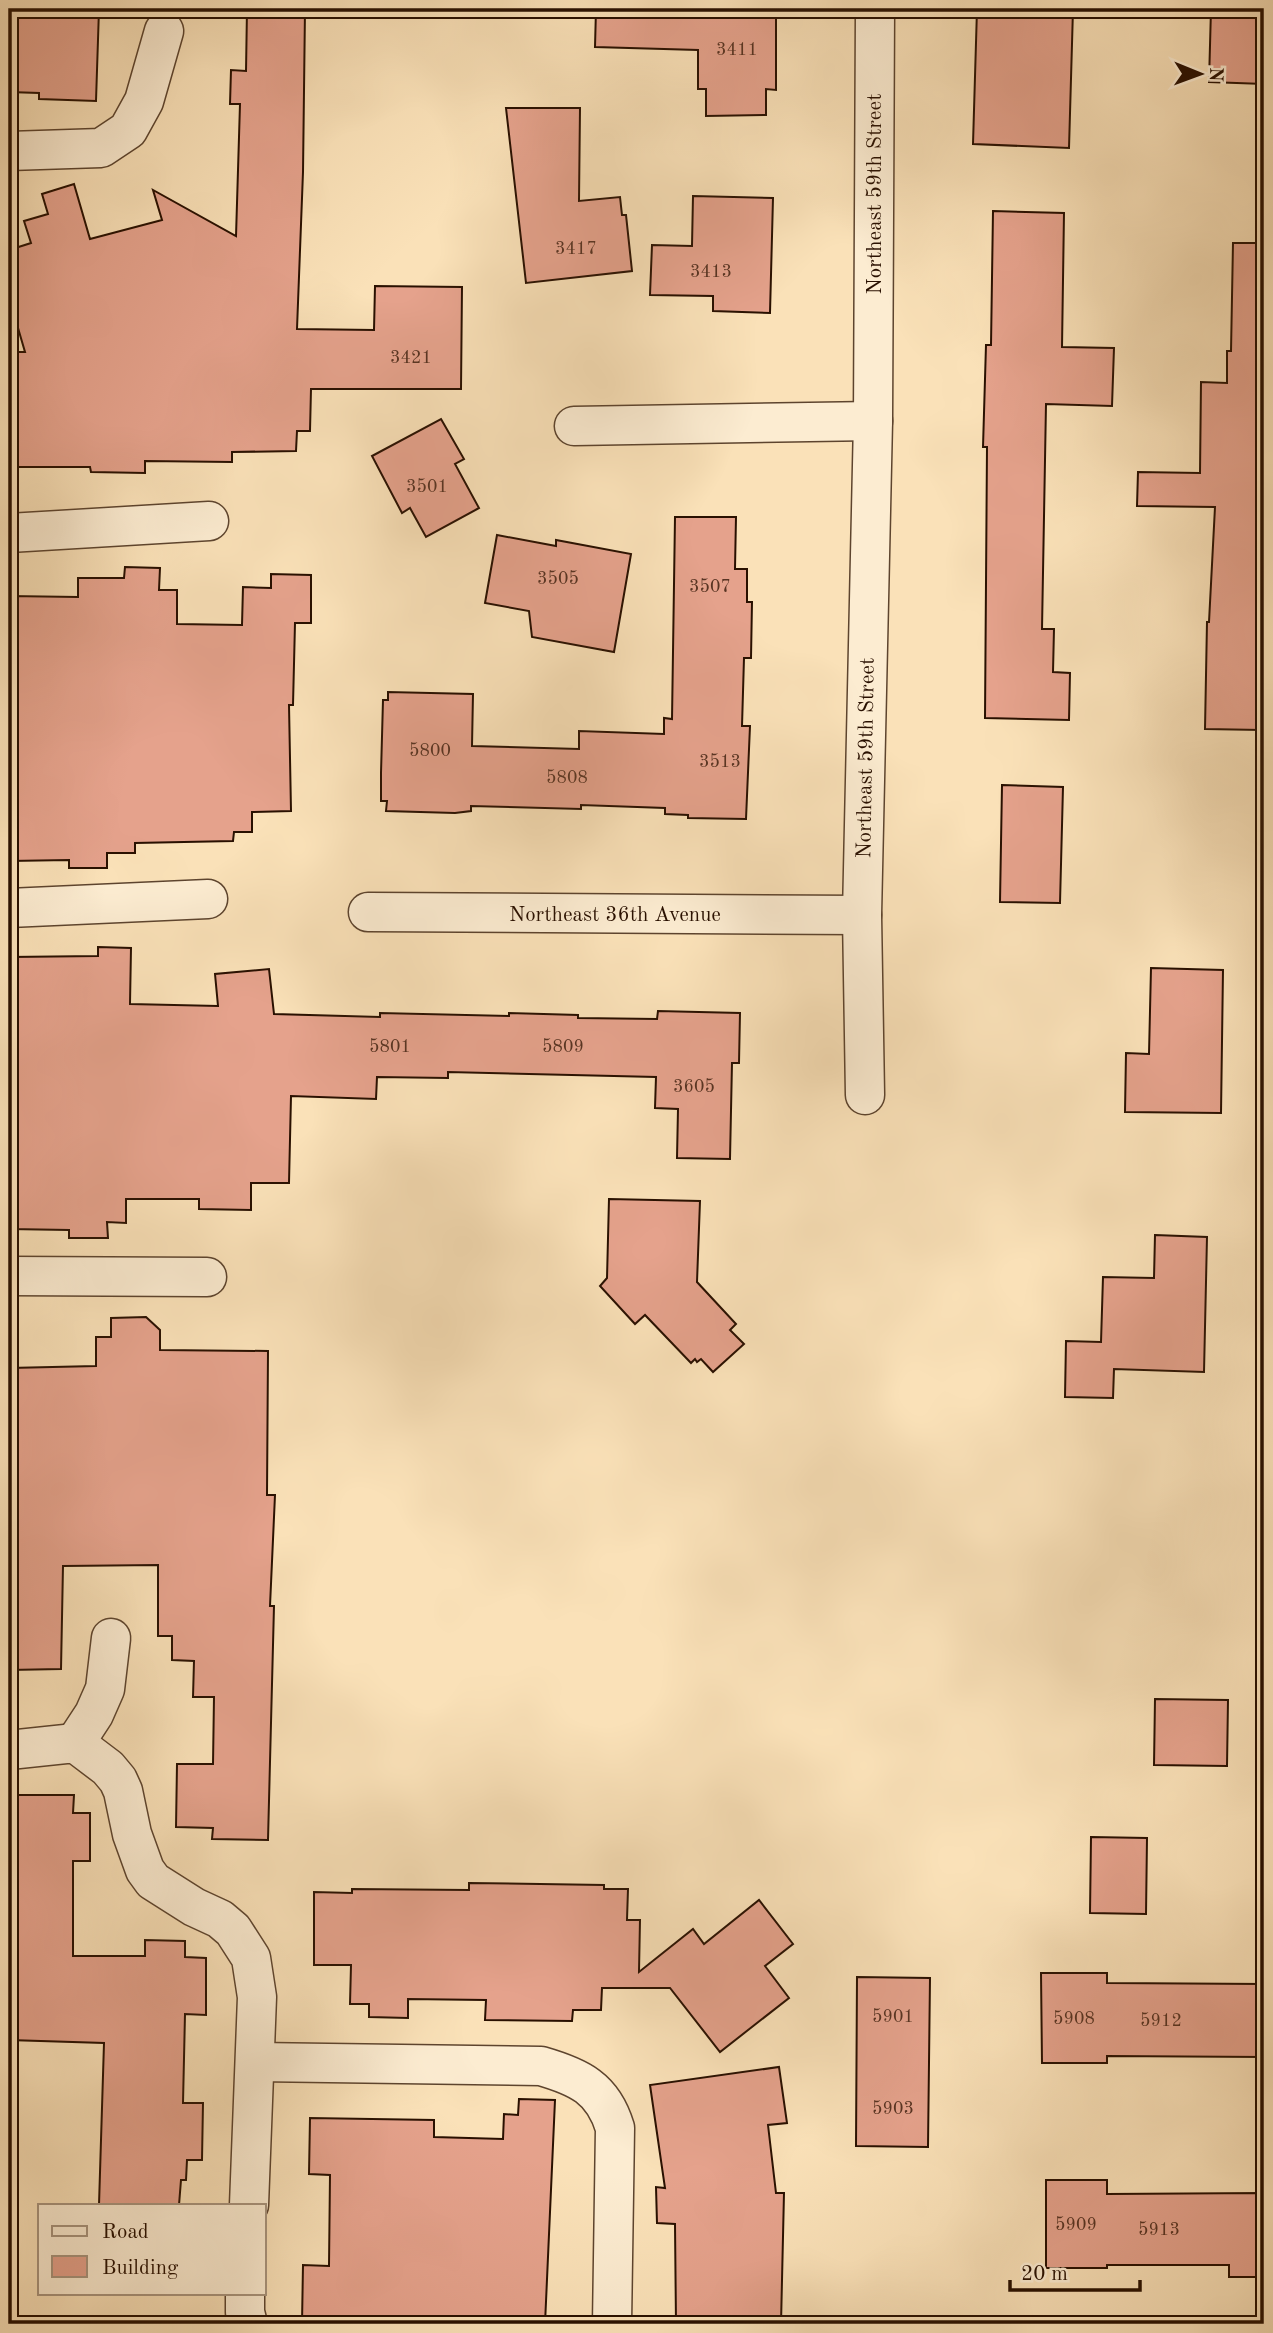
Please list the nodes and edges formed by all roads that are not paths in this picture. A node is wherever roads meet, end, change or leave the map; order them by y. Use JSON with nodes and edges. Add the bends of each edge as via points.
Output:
{"nodes":[{"id":1,"x":875,"y":9,"type":"edge"},
{"id":2,"x":164,"y":31,"type":"dead end"},
{"id":3,"x":9,"y":151,"type":"edge"},
{"id":4,"x":873,"y":421,"type":"junction"},
{"id":5,"x":574,"y":426,"type":"dead end"},
{"id":6,"x":209,"y":521,"type":"dead end"},
{"id":7,"x":9,"y":533,"type":"edge"},
{"id":8,"x":208,"y":899,"type":"dead end"},
{"id":9,"x":9,"y":908,"type":"edge"},
{"id":10,"x":368,"y":912,"type":"dead end"},
{"id":11,"x":862,"y":915,"type":"junction"},
{"id":12,"x":865,"y":1096,"type":"dead end"},
{"id":13,"x":9,"y":1276,"type":"edge"},
{"id":14,"x":207,"y":1277,"type":"dead end"},
{"id":15,"x":111,"y":1638,"type":"dead end"},
{"id":16,"x":75,"y":1743,"type":"junction"},
{"id":17,"x":9,"y":1750,"type":"edge"},
{"id":18,"x":256,"y":2062,"type":"junction"},
{"id":19,"x":249,"y":2204,"type":"edge"},
{"id":20,"x":245,"y":2294,"type":"edge"},
{"id":21,"x":248,"y":2324,"type":"edge"},
{"id":22,"x":612,"y":2324,"type":"edge"}],
"edges":[{"from":1,"to":4,"type":"street","name":"Northeast 59th Street"},
{"from":2,"to":3,"type":"street","via":[[144,101],[128,130],[101,148]]},
{"from":4,"to":5,"type":"street"},
{"from":4,"to":11,"type":"street","name":"Northeast 59th Street"},
{"from":6,"to":7,"type":"street"},
{"from":8,"to":9,"type":"street"},
{"from":10,"to":11,"type":"street","name":"Northeast 36th Avenue"},
{"from":11,"to":12,"type":"street","name":"Northeast 59th Street"},
{"from":13,"to":14,"type":"street"},
{"from":15,"to":16,"type":"street","via":[[105,1689]]},
{"from":16,"to":17,"type":"street"},
{"from":16,"to":18,"type":"street","via":[[118,1780],[132,1834],[153,1881],[220,1919],[244,1945],[251,1958],[257,1997]]},
{"from":18,"to":19,"type":"street"},
{"from":18,"to":22,"type":"street","via":[[541,2066],[581,2080],[603,2101],[615,2128]]},
{"from":20,"to":21,"type":"street"}]}
